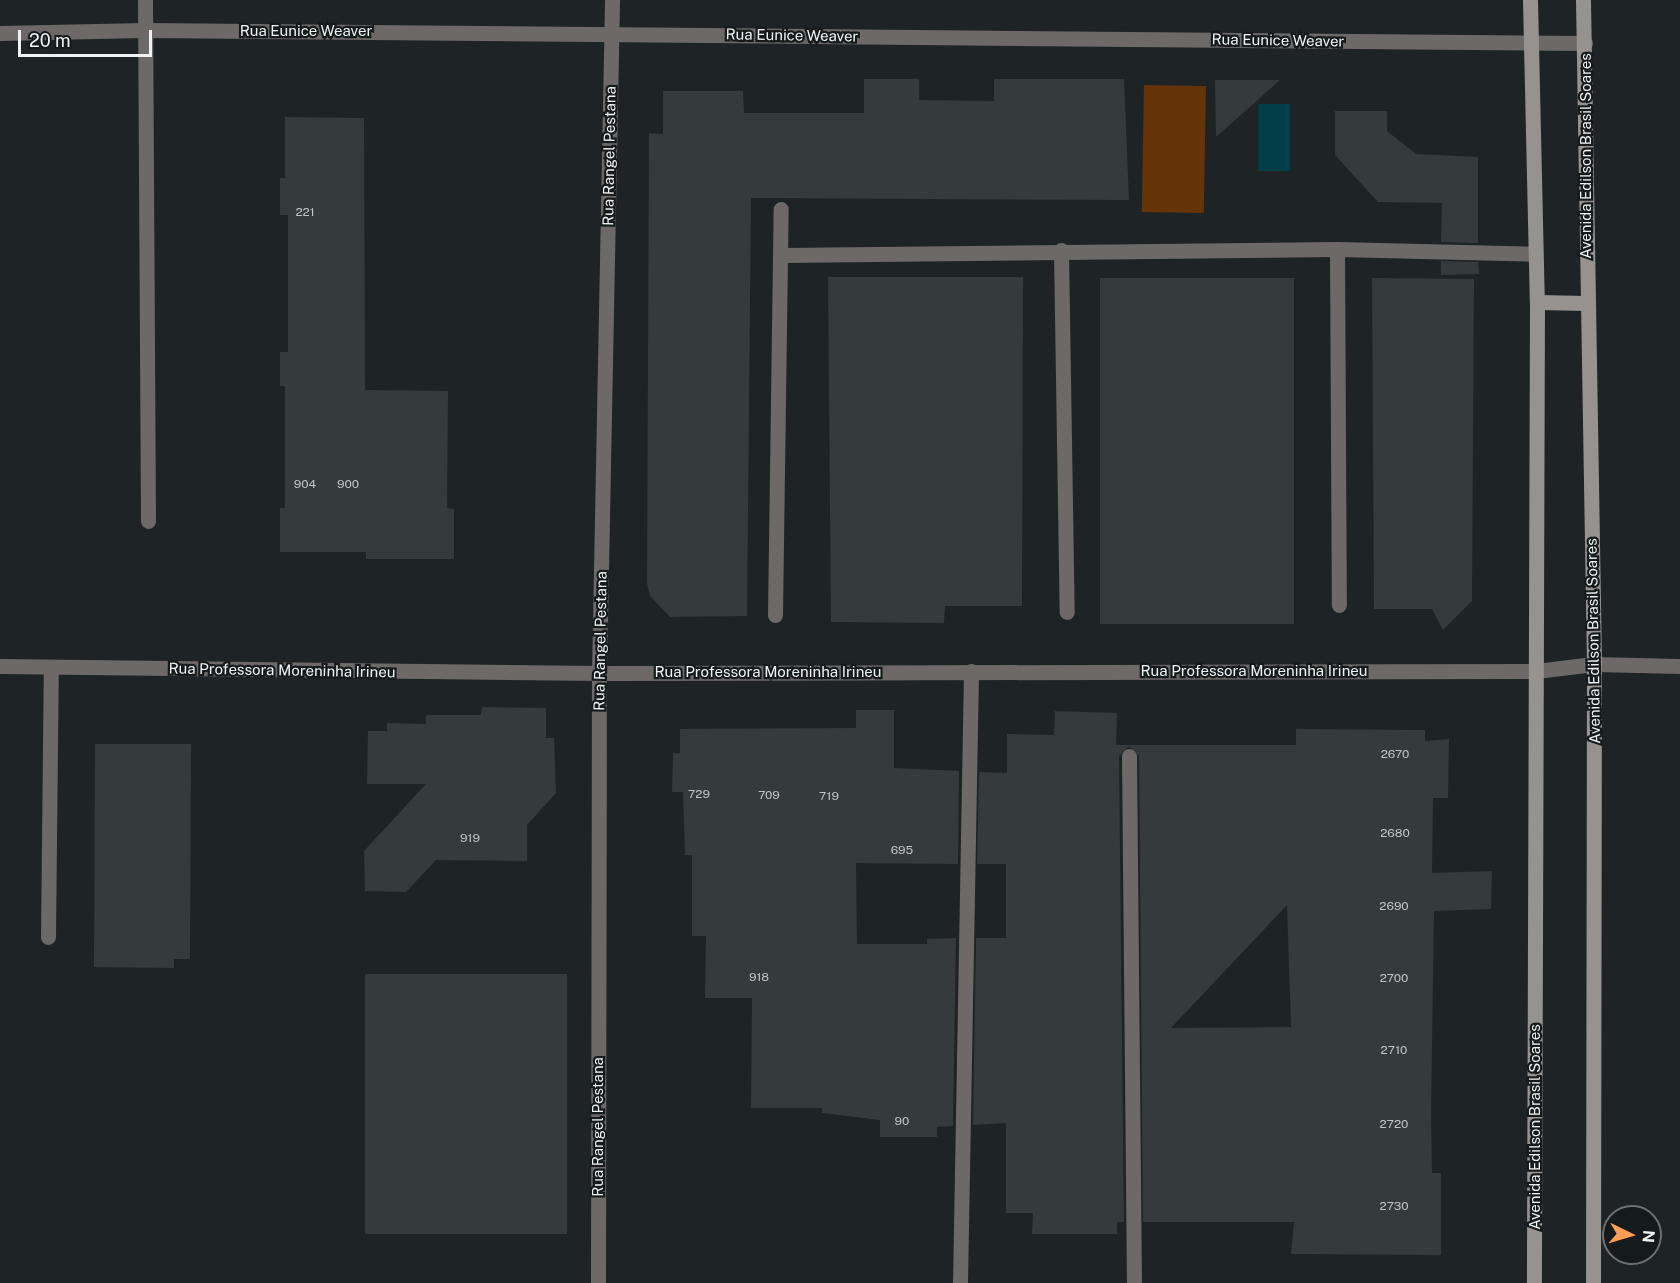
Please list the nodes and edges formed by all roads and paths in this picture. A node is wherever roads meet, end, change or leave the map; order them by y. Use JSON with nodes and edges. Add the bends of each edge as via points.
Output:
{"nodes":[{"id":1,"x":145,"y":0,"type":"edge"},
{"id":2,"x":612,"y":0,"type":"edge"},
{"id":3,"x":1530,"y":0,"type":"edge"},
{"id":4,"x":1583,"y":0,"type":"edge"},
{"id":5,"x":145,"y":30,"type":"junction"},
{"id":6,"x":0,"y":33,"type":"edge"},
{"id":7,"x":611,"y":33,"type":"junction"},
{"id":8,"x":1531,"y":42,"type":"junction"},
{"id":9,"x":1585,"y":43,"type":"junction"},
{"id":10,"x":781,"y":209,"type":"dead end"},
{"id":11,"x":1337,"y":249,"type":"junction"},
{"id":12,"x":1061,"y":250,"type":"junction"},
{"id":13,"x":1535,"y":254,"type":"junction"},
{"id":14,"x":781,"y":255,"type":"junction"},
{"id":15,"x":1537,"y":302,"type":"junction"},
{"id":16,"x":1587,"y":303,"type":"junction"},
{"id":17,"x":148,"y":521,"type":"dead end"},
{"id":18,"x":1340,"y":605,"type":"dead end"},
{"id":19,"x":1067,"y":612,"type":"dead end"},
{"id":20,"x":775,"y":615,"type":"dead end"},
{"id":21,"x":1594,"y":664,"type":"junction"},
{"id":22,"x":0,"y":666,"type":"edge"},
{"id":23,"x":1680,"y":666,"type":"edge"},
{"id":24,"x":51,"y":668,"type":"junction"},
{"id":25,"x":971,"y":671,"type":"junction"},
{"id":26,"x":1536,"y":671,"type":"junction"},
{"id":27,"x":599,"y":673,"type":"junction"},
{"id":28,"x":1129,"y":756,"type":"dead end"},
{"id":29,"x":48,"y":937,"type":"dead end"},
{"id":30,"x":598,"y":1283,"type":"edge"},
{"id":31,"x":960,"y":1283,"type":"edge"},
{"id":32,"x":1134,"y":1283,"type":"edge"},
{"id":33,"x":1534,"y":1283,"type":"edge"},
{"id":34,"x":1593,"y":1283,"type":"edge"}],
"edges":[{"from":1,"to":5,"type":"street"},
{"from":2,"to":7,"type":"street","name":"Rua Rangel Pestana"},
{"from":3,"to":8,"type":"main road","name":"Avenida Edilson Brasil Soares"},
{"from":4,"to":9,"type":"main road","name":"Avenida Edilson Brasil Soares"},
{"from":5,"to":6,"type":"street","name":"Rua Eunice Weaver"},
{"from":5,"to":7,"type":"street","name":"Rua Eunice Weaver"},
{"from":5,"to":17,"type":"street"},
{"from":7,"to":8,"type":"street","name":"Rua Eunice Weaver"},
{"from":7,"to":27,"type":"street","name":"Rua Rangel Pestana"},
{"from":8,"to":9,"type":"street","name":"Rua Eunice Weaver"},
{"from":8,"to":13,"type":"main road","name":"Avenida Edilson Brasil Soares"},
{"from":9,"to":16,"type":"main road","name":"Avenida Edilson Brasil Soares"},
{"from":10,"to":14,"type":"street"},
{"from":11,"to":12,"type":"street"},
{"from":11,"to":13,"type":"street"},
{"from":11,"to":18,"type":"street"},
{"from":12,"to":14,"type":"street"},
{"from":12,"to":19,"type":"street"},
{"from":13,"to":15,"type":"main road","name":"Avenida Edilson Brasil Soares"},
{"from":14,"to":20,"type":"street"},
{"from":15,"to":16,"type":"main road"},
{"from":15,"to":26,"type":"main road","name":"Avenida Edilson Brasil Soares"},
{"from":16,"to":21,"type":"main road","name":"Avenida Edilson Brasil Soares"},
{"from":21,"to":23,"type":"street","name":"Rua Professora Moreninha Irineu"},
{"from":21,"to":26,"type":"street","name":"Rua Professora Moreninha Irineu"},
{"from":21,"to":34,"type":"main road","name":"Avenida Edilson Brasil Soares"},
{"from":22,"to":24,"type":"street","name":"Rua Professora Moreninha Irineu"},
{"from":24,"to":27,"type":"street","name":"Rua Professora Moreninha Irineu"},
{"from":24,"to":29,"type":"street"},
{"from":25,"to":26,"type":"street","name":"Rua Professora Moreninha Irineu"},
{"from":25,"to":27,"type":"street","name":"Rua Professora Moreninha Irineu"},
{"from":25,"to":31,"type":"street"},
{"from":26,"to":33,"type":"main road","name":"Avenida Edilson Brasil Soares"},
{"from":27,"to":30,"type":"street","name":"Rua Rangel Pestana"},
{"from":28,"to":32,"type":"street"}]}
